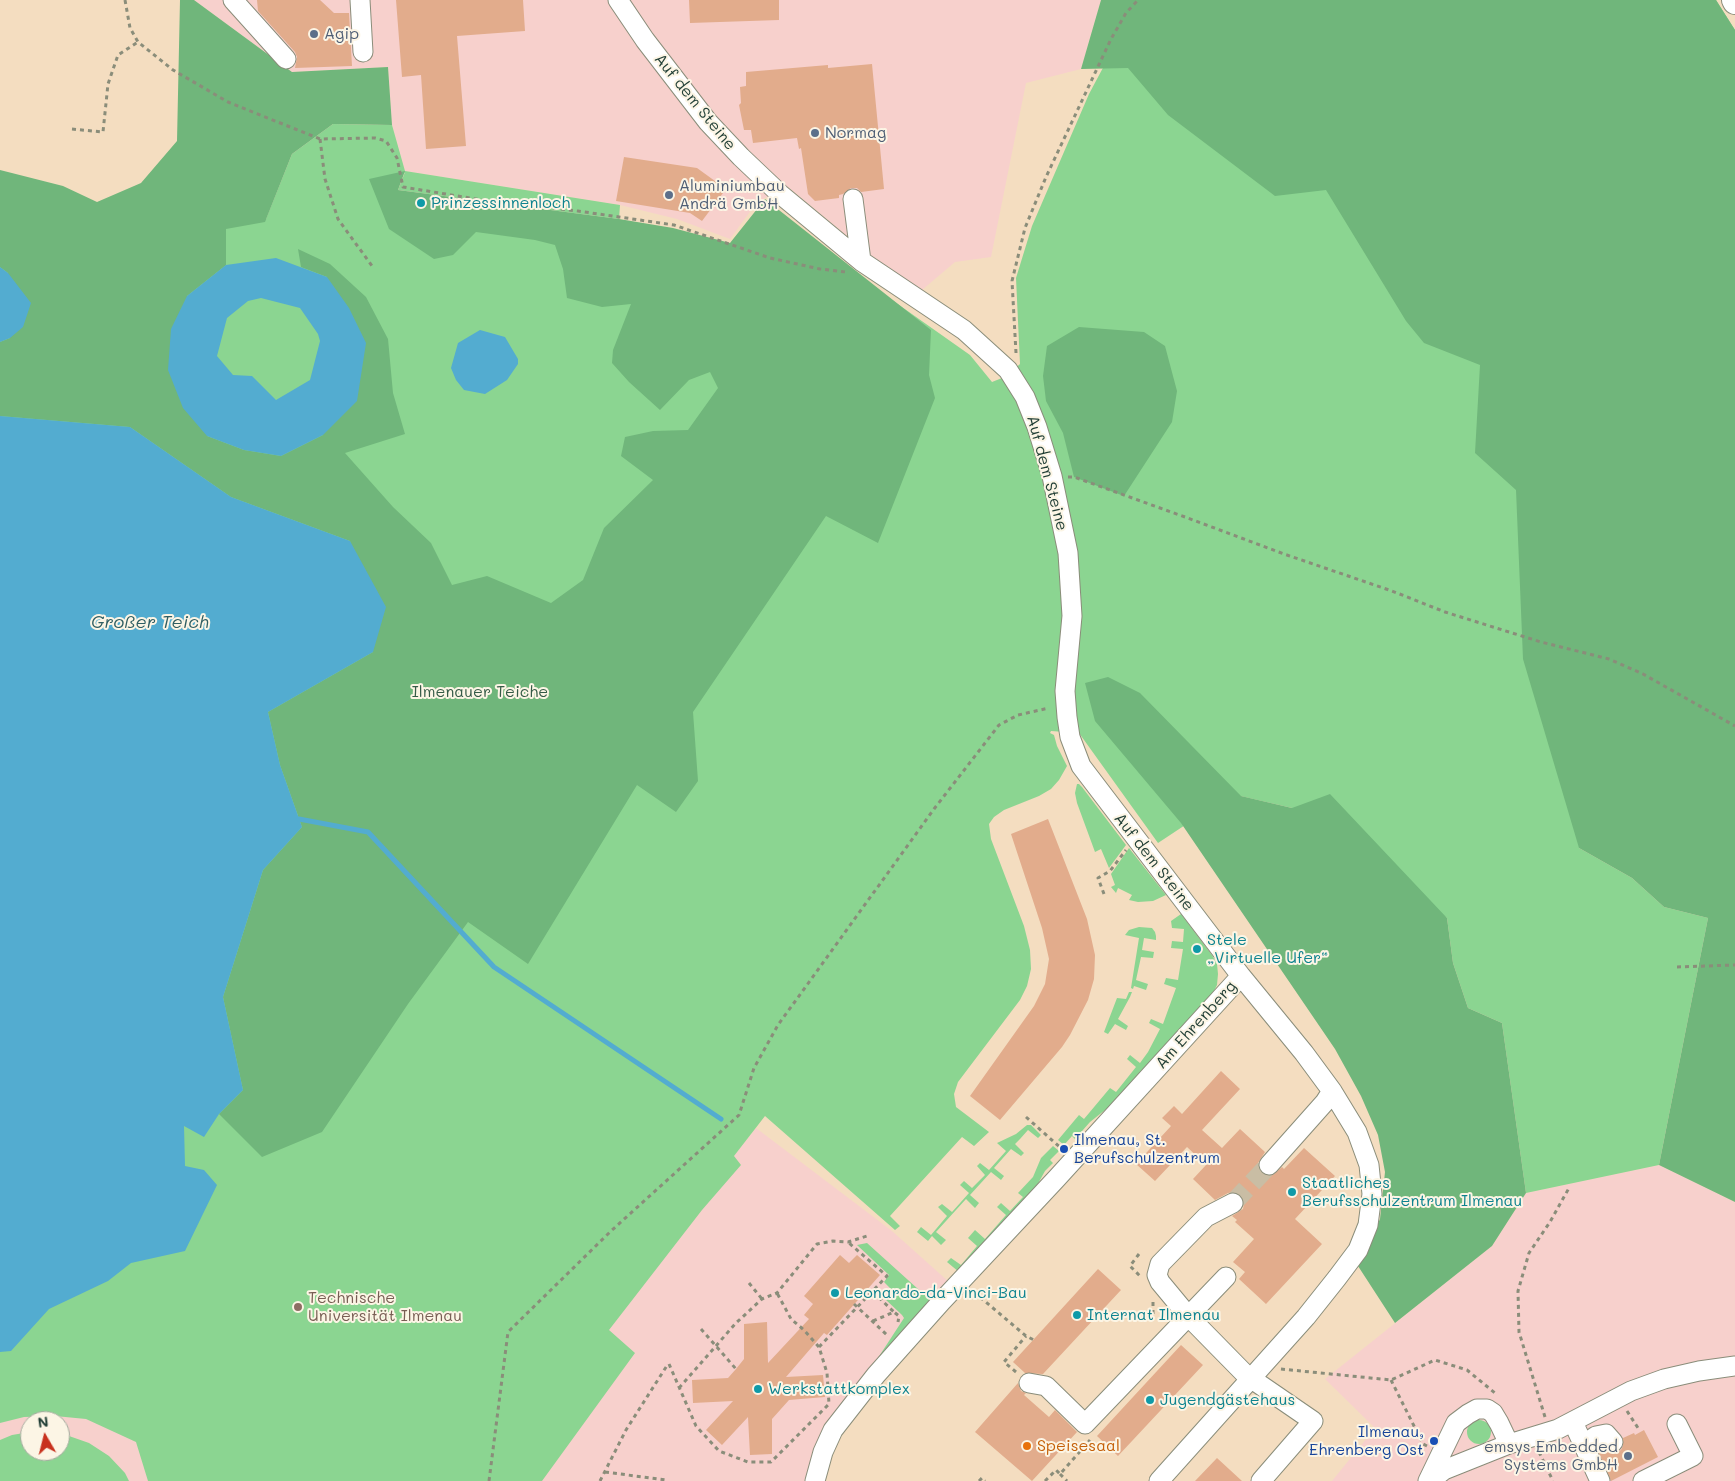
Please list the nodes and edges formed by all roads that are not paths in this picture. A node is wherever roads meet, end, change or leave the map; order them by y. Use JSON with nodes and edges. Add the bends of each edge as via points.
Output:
{"nodes":[{"id":1,"x":233,"y":0,"type":"edge"},
{"id":2,"x":360,"y":0,"type":"edge"},
{"id":3,"x":618,"y":0,"type":"edge"},
{"id":4,"x":363,"y":52,"type":"dead end"},
{"id":5,"x":286,"y":58,"type":"dead end"},
{"id":6,"x":853,"y":198,"type":"dead end"},
{"id":7,"x":856,"y":267,"type":"junction"},
{"id":8,"x":1241,"y":976,"type":"junction"},
{"id":9,"x":1332,"y":1091,"type":"junction"},
{"id":10,"x":1269,"y":1165,"type":"tunnel mouth"},
{"id":11,"x":1234,"y":1203,"type":"tunnel mouth"},
{"id":12,"x":1226,"y":1277,"type":"dead end"},
{"id":13,"x":1189,"y":1317,"type":"junction"},
{"id":14,"x":1735,"y":1366,"type":"edge"},
{"id":15,"x":1255,"y":1372,"type":"junction"},
{"id":16,"x":1022,"y":1377,"type":"road end"},
{"id":17,"x":1573,"y":1422,"type":"junction"},
{"id":18,"x":1677,"y":1424,"type":"dead end"},
{"id":19,"x":1613,"y":1442,"type":"dead end"},
{"id":20,"x":1508,"y":1444,"type":"junction"},
{"id":21,"x":1583,"y":1445,"type":"junction"},
{"id":22,"x":815,"y":1481,"type":"edge"},
{"id":23,"x":1159,"y":1481,"type":"edge"},
{"id":24,"x":1261,"y":1481,"type":"edge"},
{"id":25,"x":1429,"y":1481,"type":"edge"},
{"id":26,"x":1600,"y":1481,"type":"edge"},
{"id":27,"x":1643,"y":1481,"type":"edge"}],
"edges":[{"from":1,"to":5,"type":"street"},
{"from":2,"to":4,"type":"street"},
{"from":3,"to":7,"type":"street","name":"Auf dem Steine","via":[[708,122]]},
{"from":6,"to":7,"type":"street"},
{"from":7,"to":8,"type":"street","name":"Auf dem Steine","via":[[964,330],[1008,370],[1025,397],[1052,476],[1068,553],[1072,616],[1065,691],[1074,751],[1081,766]]},
{"from":8,"to":9,"type":"street","name":"Am Ehrenberg"},
{"from":8,"to":22,"type":"street","name":"Am Ehrenberg","via":[[876,1375],[833,1430],[822,1452]]},
{"from":9,"to":10,"type":"street"},
{"from":9,"to":15,"type":"street","name":"Am Ehrenberg","via":[[1357,1132],[1369,1165],[1372,1194],[1368,1225],[1358,1250],[1338,1278]]},
{"from":11,"to":13,"type":"street","via":[[1206,1217],[1160,1264],[1157,1275],[1160,1282]]},
{"from":12,"to":13,"type":"street"},
{"from":13,"to":15,"type":"street"},
{"from":13,"to":16,"type":"street","via":[[1085,1424],[1046,1386]]},
{"from":14,"to":17,"type":"street","via":[[1664,1379],[1631,1391]]},
{"from":15,"to":23,"type":"street","name":"Am Ehrenberg"},
{"from":15,"to":24,"type":"street","via":[[1313,1422]]},
{"from":17,"to":20,"type":"street"},
{"from":17,"to":21,"type":"street"},
{"from":18,"to":27,"type":"street","via":[[1693,1456]]},
{"from":19,"to":21,"type":"street","via":[[1606,1434],[1596,1436]]},
{"from":20,"to":25,"type":"street","via":[[1444,1470]]},
{"from":20,"to":25,"type":"street","via":[[1493,1413],[1477,1409],[1456,1423]]},
{"from":21,"to":26,"type":"street"}]}
